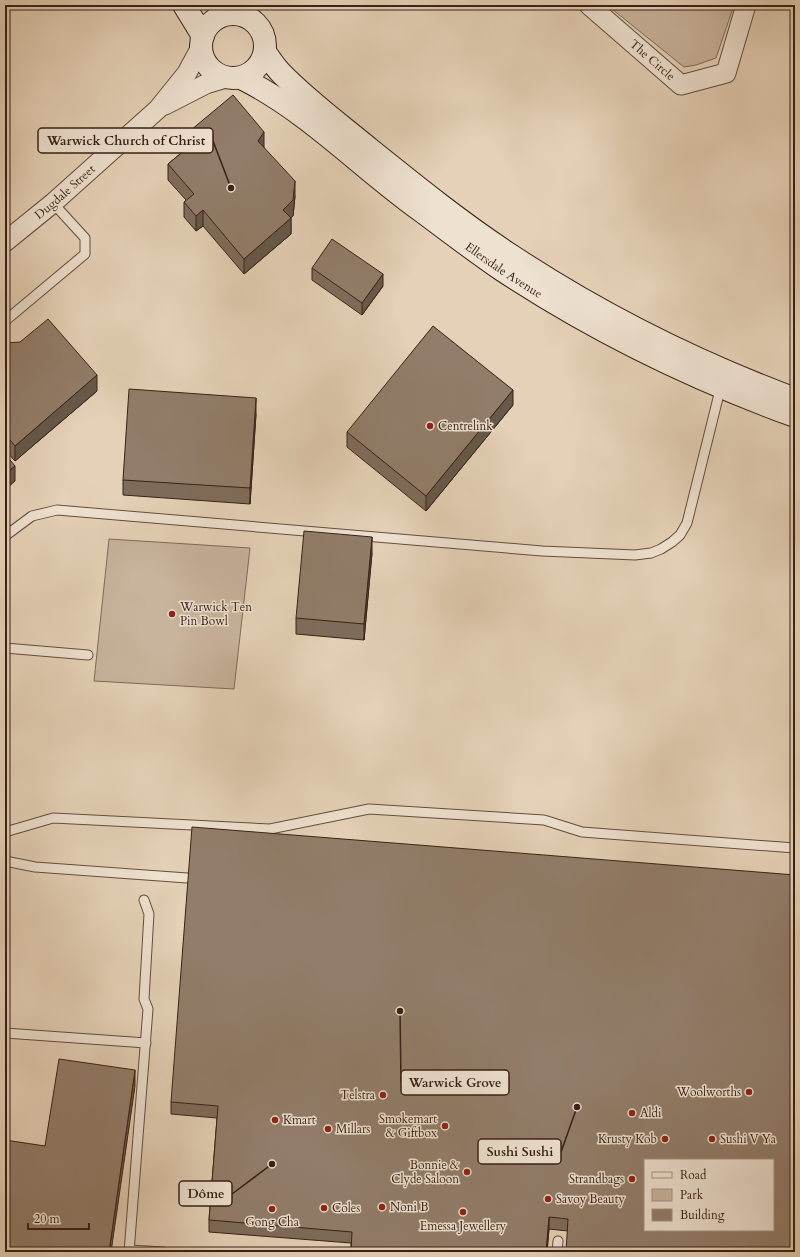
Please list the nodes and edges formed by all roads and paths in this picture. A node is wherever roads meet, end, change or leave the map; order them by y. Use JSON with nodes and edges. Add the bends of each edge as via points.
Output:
{"nodes":[{"id":1,"x":184,"y":5,"type":"edge"},
{"id":2,"x":589,"y":5,"type":"edge"},
{"id":3,"x":746,"y":5,"type":"edge"},
{"id":4,"x":223,"y":10,"type":"edge"},
{"id":5,"x":202,"y":42,"type":"junction"},
{"id":6,"x":265,"y":52,"type":"junction"},
{"id":7,"x":234,"y":78,"type":"junction"},
{"id":8,"x":158,"y":109,"type":"junction"},
{"id":9,"x":53,"y":203,"type":"junction"},
{"id":10,"x":5,"y":242,"type":"edge"},
{"id":11,"x":5,"y":321,"type":"edge"},
{"id":12,"x":723,"y":379,"type":"junction"},
{"id":13,"x":795,"y":399,"type":"edge"},
{"id":14,"x":795,"y":416,"type":"edge"},
{"id":15,"x":5,"y":536,"type":"edge"},
{"id":16,"x":5,"y":648,"type":"edge"},
{"id":17,"x":88,"y":655,"type":"dead end"},
{"id":18,"x":5,"y":832,"type":"edge"},
{"id":19,"x":795,"y":848,"type":"edge"},
{"id":20,"x":5,"y":861,"type":"edge"},
{"id":21,"x":208,"y":882,"type":"edge"},
{"id":22,"x":144,"y":900,"type":"dead end"},
{"id":23,"x":5,"y":1033,"type":"edge"},
{"id":24,"x":146,"y":1043,"type":"junction"},
{"id":25,"x":558,"y":1241,"type":"dead end"},
{"id":26,"x":129,"y":1251,"type":"edge"},
{"id":27,"x":164,"y":1252,"type":"edge"},
{"id":28,"x":557,"y":1252,"type":"edge"}],
"edges":[{"from":1,"to":5,"type":"street","name":"Ellersdale Avenue"},
{"from":2,"to":3,"type":"street","name":"The Circle","via":[[681,85],[726,74]]},
{"from":4,"to":5,"type":"street","name":"Ellersdale Avenue","via":[[206,29]]},
{"from":4,"to":6,"type":"street","name":"Ellersdale Avenue","via":[[246,17],[258,25],[264,38]]},
{"from":5,"to":7,"type":"street","name":"Ellersdale Avenue","via":[[202,56],[211,70],[218,75]]},
{"from":5,"to":8,"type":"street","name":"Dugdale Street","via":[[187,73]]},
{"from":6,"to":7,"type":"street","via":[[254,71]]},
{"from":6,"to":12,"type":"street","name":"Ellersdale Avenue","via":[[280,73],[318,106],[428,196],[511,256]]},
{"from":7,"to":8,"type":"street","name":"Dugdale Street","via":[[206,84]]},
{"from":7,"to":12,"type":"street","name":"Ellersdale Avenue","via":[[263,89],[307,119],[418,209],[502,270],[652,356]]},
{"from":8,"to":9,"type":"street","name":"Dugdale Street"},
{"from":9,"to":10,"type":"street","name":"Dugdale Street"},
{"from":9,"to":11,"type":"lane","via":[[85,238],[85,254]]},
{"from":12,"to":13,"type":"street","name":"Ellersdale Avenue"},
{"from":12,"to":14,"type":"street","name":"Ellersdale Avenue"},
{"from":12,"to":15,"type":"lane","via":[[687,523],[672,542],[651,553],[635,555],[542,551],[57,510],[32,516]]},
{"from":16,"to":17,"type":"lane"},
{"from":18,"to":19,"type":"lane","via":[[53,818],[270,829],[369,809],[544,820],[582,832]]},
{"from":20,"to":21,"type":"lane","via":[[35,867],[189,878]]},
{"from":22,"to":24,"type":"lane","via":[[149,914],[144,999],[148,1009]]},
{"from":23,"to":24,"type":"lane"},
{"from":24,"to":26,"type":"lane"},
{"from":25,"to":28,"type":"lane"},
{"from":26,"to":27,"type":"lane"}]}
